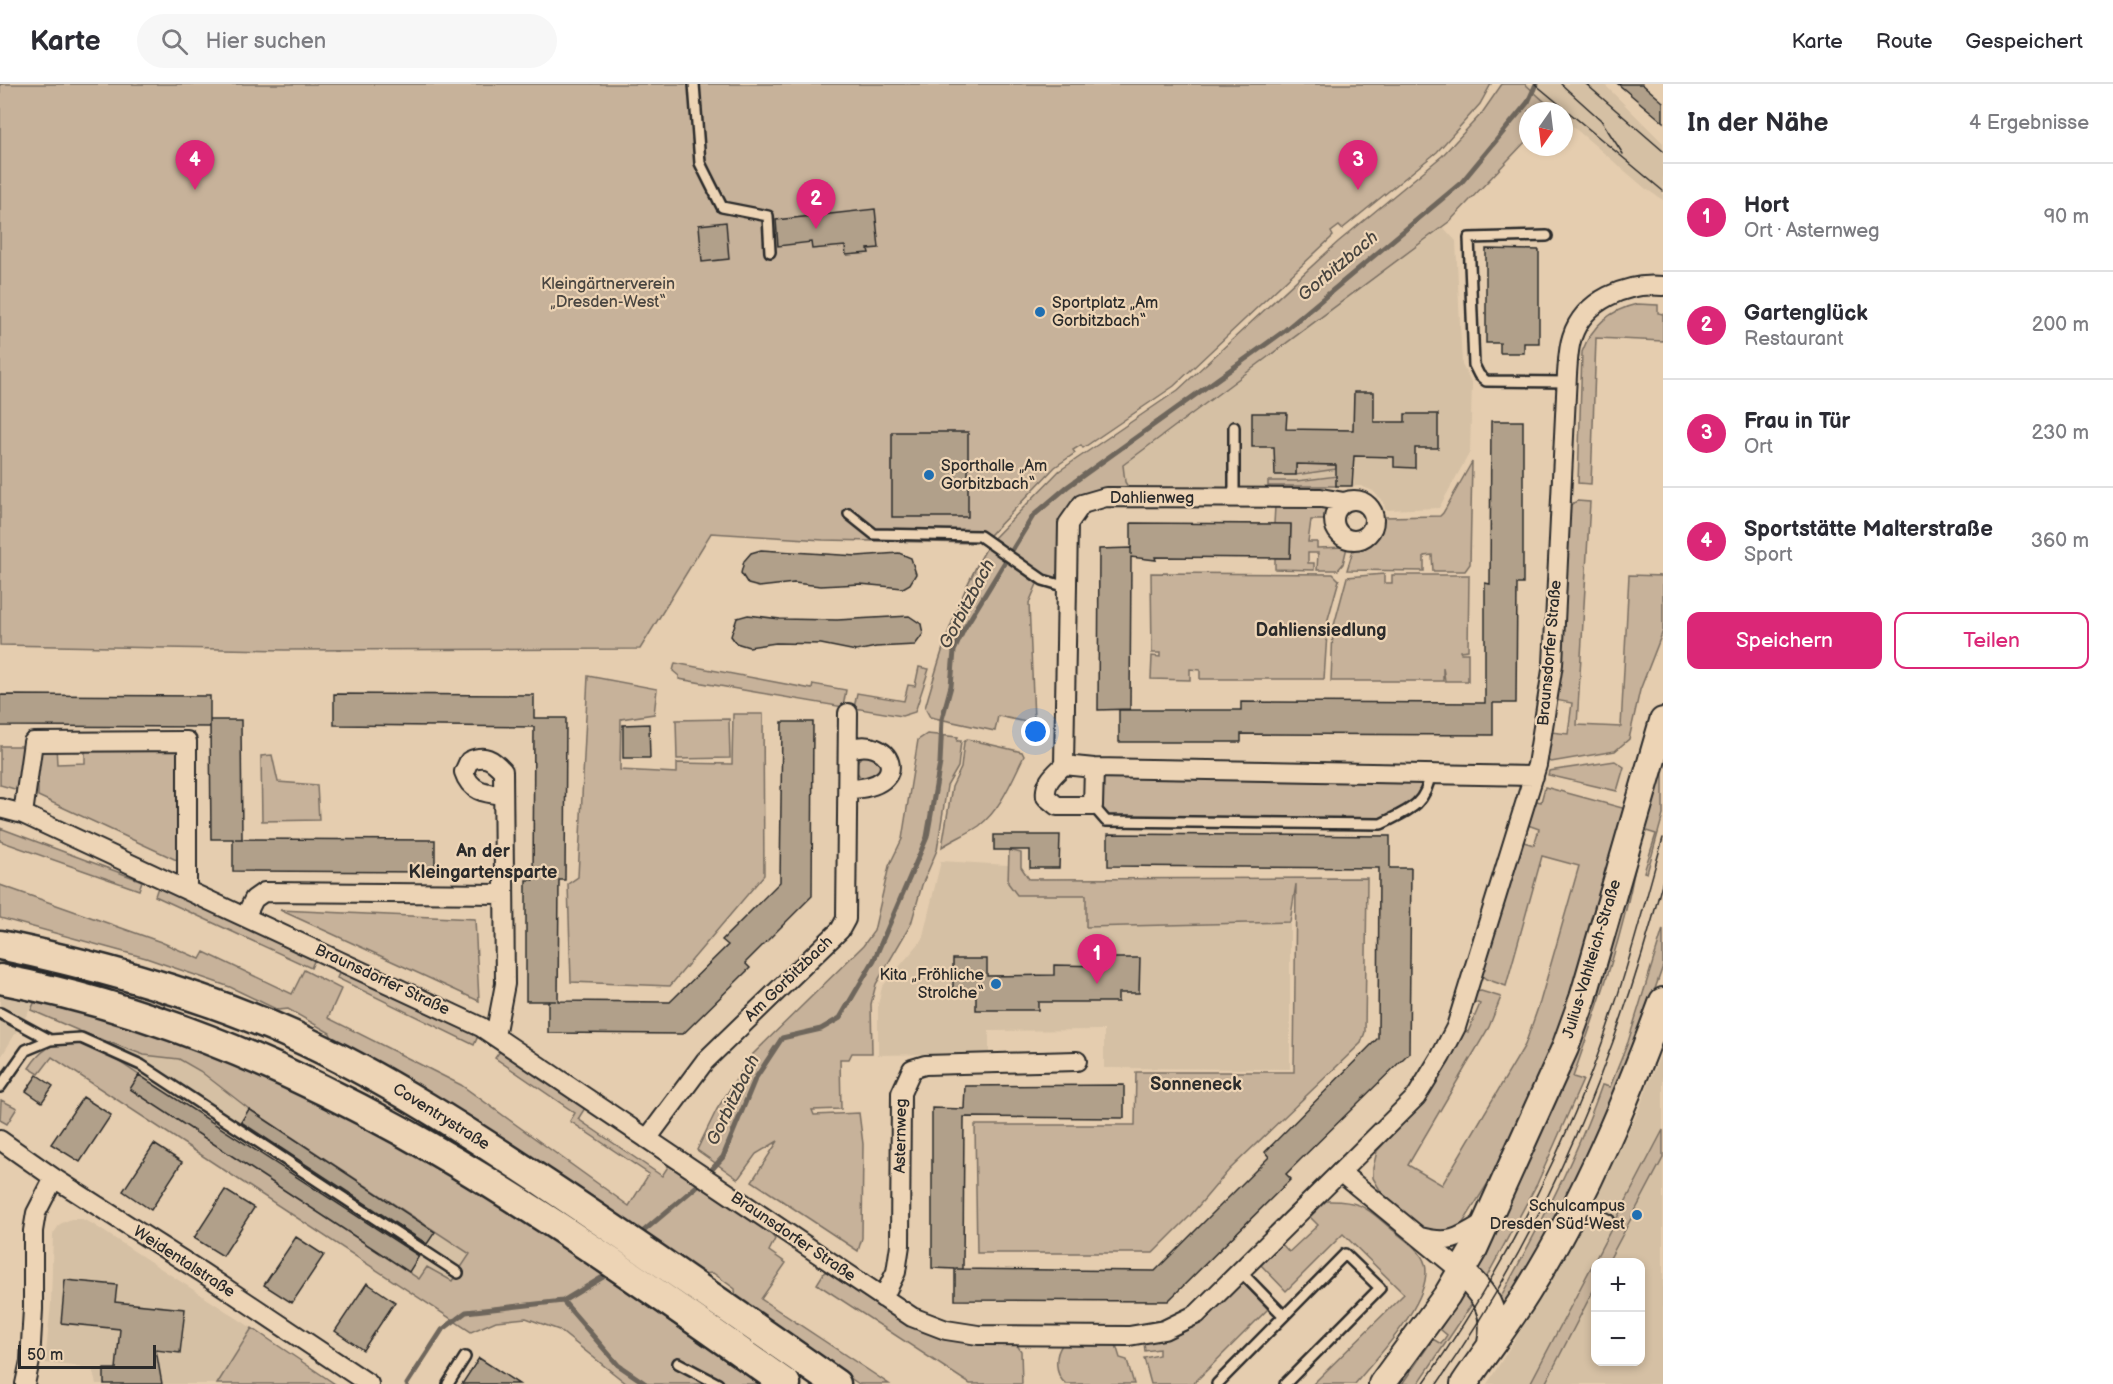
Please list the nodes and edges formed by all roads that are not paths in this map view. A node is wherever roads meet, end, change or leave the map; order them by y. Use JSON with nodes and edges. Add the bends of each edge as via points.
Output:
{"nodes":[{"id":1,"x":694,"y":84,"type":"edge"},
{"id":2,"x":1547,"y":236,"type":"dead end"},
{"id":3,"x":770,"y":252,"type":"dead end"},
{"id":4,"x":1663,"y":286,"type":"edge"},
{"id":5,"x":1567,"y":382,"type":"junction"},
{"id":6,"x":1234,"y":427,"type":"dead end"},
{"id":7,"x":1233,"y":498,"type":"junction"},
{"id":8,"x":1344,"y":502,"type":"dead end"},
{"id":9,"x":849,"y":514,"type":"dead end"},
{"id":10,"x":1067,"y":587,"type":"junction"},
{"id":11,"x":848,"y":712,"type":"dead end"},
{"id":12,"x":1663,"y":721,"type":"edge"},
{"id":13,"x":848,"y":750,"type":"junction"},
{"id":14,"x":1064,"y":765,"type":"junction"},
{"id":15,"x":1094,"y":768,"type":"junction"},
{"id":16,"x":1430,"y":774,"type":"junction"},
{"id":17,"x":1534,"y":776,"type":"junction"},
{"id":18,"x":848,"y":789,"type":"junction"},
{"id":19,"x":503,"y":795,"type":"dead end"},
{"id":20,"x":1093,"y":806,"type":"junction"},
{"id":21,"x":0,"y":808,"type":"edge"},
{"id":22,"x":23,"y":814,"type":"junction"},
{"id":23,"x":188,"y":890,"type":"junction"},
{"id":24,"x":504,"y":894,"type":"junction"},
{"id":25,"x":245,"y":916,"type":"junction"},
{"id":26,"x":0,"y":945,"type":"edge"},
{"id":27,"x":0,"y":979,"type":"edge"},
{"id":28,"x":1663,"y":1001,"type":"edge"},
{"id":29,"x":0,"y":1012,"type":"edge"},
{"id":30,"x":495,"y":1036,"type":"junction"},
{"id":31,"x":50,"y":1040,"type":"junction"},
{"id":32,"x":1077,"y":1061,"type":"dead end"},
{"id":33,"x":2,"y":1080,"type":"edge"},
{"id":34,"x":647,"y":1138,"type":"junction"},
{"id":35,"x":0,"y":1140,"type":"edge"},
{"id":36,"x":1340,"y":1172,"type":"junction"},
{"id":37,"x":54,"y":1178,"type":"junction"},
{"id":38,"x":1578,"y":1203,"type":"junction"},
{"id":39,"x":1609,"y":1220,"type":"dead end"},
{"id":40,"x":1485,"y":1222,"type":"junction"},
{"id":41,"x":1419,"y":1236,"type":"junction"},
{"id":42,"x":1240,"y":1271,"type":"junction"},
{"id":43,"x":1462,"y":1272,"type":"junction"},
{"id":44,"x":458,"y":1273,"type":"dead end"},
{"id":45,"x":883,"y":1298,"type":"junction"},
{"id":46,"x":1284,"y":1316,"type":"junction"},
{"id":47,"x":1491,"y":1343,"type":"junction"},
{"id":48,"x":465,"y":1357,"type":"dead end"},
{"id":49,"x":678,"y":1363,"type":"dead end"},
{"id":50,"x":25,"y":1384,"type":"edge"},
{"id":51,"x":369,"y":1384,"type":"edge"},
{"id":52,"x":448,"y":1384,"type":"edge"},
{"id":53,"x":718,"y":1384,"type":"edge"},
{"id":54,"x":786,"y":1384,"type":"edge"},
{"id":55,"x":836,"y":1384,"type":"edge"},
{"id":56,"x":1217,"y":1384,"type":"edge"},
{"id":57,"x":1285,"y":1384,"type":"edge"},
{"id":58,"x":1382,"y":1384,"type":"edge"},
{"id":59,"x":1464,"y":1384,"type":"edge"}],
"edges":[{"from":1,"to":3,"type":"lane","via":[[700,163],[722,207],[768,216]]},
{"from":2,"to":5,"type":"lane","via":[[1469,238],[1474,365],[1486,381]]},
{"from":4,"to":5,"type":"street","name":"Braunsdorfer Straße","via":[[1619,291],[1594,305],[1572,337]]},
{"from":5,"to":17,"type":"street","name":"Braunsdorfer Straße","via":[[1553,664]]},
{"from":6,"to":7,"type":"lane"},
{"from":7,"to":8,"type":"street","name":"Dahlienweg","via":[[1321,498]]},
{"from":7,"to":10,"type":"street","name":"Dahlienweg","via":[[1106,497],[1082,504],[1068,524]]},
{"from":9,"to":10,"type":"lane","via":[[874,534],[980,536],[1043,580]]},
{"from":10,"to":14,"type":"street","name":"Dahlienweg"},
{"from":11,"to":13,"type":"street","name":"Am Gorbitzbach"},
{"from":12,"to":40,"type":"main road","name":"Julius-Vahlteich-Straße","via":[[1583,998],[1544,1096]]},
{"from":13,"to":18,"type":"street","name":"Am Gorbitzbach"},
{"from":13,"to":18,"type":"street","via":[[869,746],[880,749],[888,758],[889,769],[885,780],[874,787]]},
{"from":14,"to":15,"type":"street"},
{"from":14,"to":20,"type":"street","via":[[1044,788],[1046,797],[1057,806]]},
{"from":15,"to":16,"type":"street"},
{"from":15,"to":20,"type":"street"},
{"from":16,"to":17,"type":"street"},
{"from":16,"to":20,"type":"lane","via":[[1428,791],[1413,808],[1381,824],[1106,821]]},
{"from":17,"to":36,"type":"street","name":"Braunsdorfer Straße","via":[[1456,1027],[1416,1097]]},
{"from":18,"to":34,"type":"street","name":"Am Gorbitzbach","via":[[848,906],[840,930],[705,1061]]},
{"from":19,"to":24,"type":"street"},
{"from":21,"to":22,"type":"street","name":"Braunsdorfer Straße"},
{"from":22,"to":23,"type":"street","name":"Braunsdorfer Straße"},
{"from":22,"to":23,"type":"street","via":[[33,742],[187,741]]},
{"from":23,"to":25,"type":"street","name":"Braunsdorfer Straße"},
{"from":24,"to":25,"type":"street","via":[[264,892],[254,899]]},
{"from":24,"to":30,"type":"street","via":[[505,984]]},
{"from":25,"to":30,"type":"street","name":"Braunsdorfer Straße"},
{"from":26,"to":55,"type":"main road","name":"Coventrystraße","via":[[99,967],[225,1007],[369,1073],[615,1230]]},
{"from":27,"to":54,"type":"main road","name":"Coventrystraße","via":[[150,1019],[282,1068],[419,1139],[596,1252]]},
{"from":28,"to":38,"type":"main road","via":[[1636,1075]]},
{"from":29,"to":31,"type":"lane"},
{"from":30,"to":34,"type":"street","name":"Braunsdorfer Straße"},
{"from":31,"to":33,"type":"lane","via":[[26,1050]]},
{"from":31,"to":44,"type":"lane","via":[[81,1038],[141,1065]]},
{"from":32,"to":45,"type":"street","name":"Asternweg","via":[[925,1065],[912,1069],[901,1093],[900,1245],[896,1272]]},
{"from":34,"to":45,"type":"street","name":"Braunsdorfer Straße"},
{"from":35,"to":37,"type":"street","name":"Weidentalstraße"},
{"from":36,"to":41,"type":"street"},
{"from":36,"to":42,"type":"street","name":"Braunsdorfer Straße"},
{"from":37,"to":50,"type":"street","via":[[36,1213],[33,1231],[31,1342]]},
{"from":37,"to":51,"type":"street","name":"Weidentalstraße"},
{"from":38,"to":39,"type":"lane"},
{"from":38,"to":47,"type":"main road","via":[[1532,1286]]},
{"from":40,"to":41,"type":"street","via":[[1462,1236],[1440,1242]]},
{"from":40,"to":43,"type":"main road","name":"Julius-Vahlteich-Straße"},
{"from":41,"to":43,"type":"street"},
{"from":42,"to":45,"type":"street","name":"Braunsdorfer Straße","via":[[1197,1314],[1182,1323],[1129,1336],[978,1335],[929,1324]]},
{"from":42,"to":46,"type":"lane"},
{"from":43,"to":47,"type":"main road","via":[[1490,1304]]},
{"from":43,"to":58,"type":"main road","name":"Julius-Vahlteich-Straße"},
{"from":46,"to":56,"type":"lane"},
{"from":46,"to":57,"type":"lane","via":[[1345,1254],[1380,1288]]},
{"from":47,"to":59,"type":"main road"},
{"from":48,"to":52,"type":"lane"},
{"from":49,"to":53,"type":"lane"}]}
